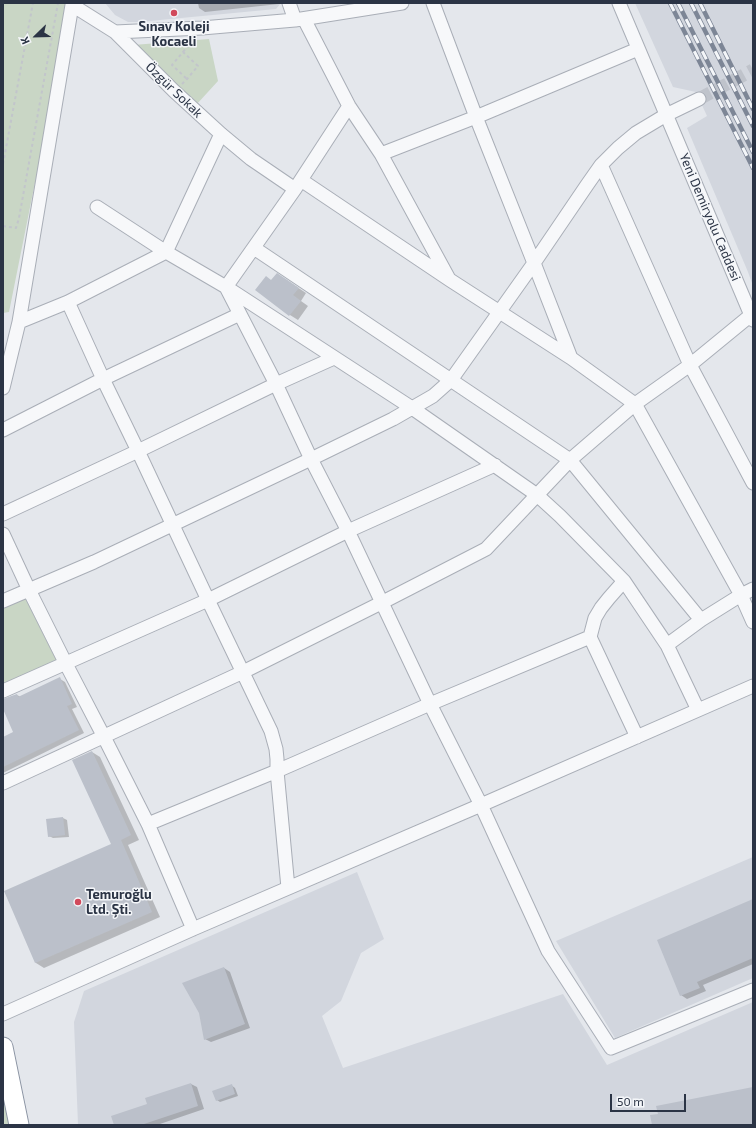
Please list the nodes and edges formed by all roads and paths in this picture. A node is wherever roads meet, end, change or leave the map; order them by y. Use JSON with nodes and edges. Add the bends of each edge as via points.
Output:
{"nodes":[{"id":1,"x":33,"y":3,"type":"edge"},
{"id":2,"x":58,"y":3,"type":"edge"},
{"id":3,"x":289,"y":3,"type":"edge"},
{"id":4,"x":402,"y":3,"type":"edge"},
{"id":5,"x":433,"y":3,"type":"edge"},
{"id":6,"x":619,"y":3,"type":"edge"},
{"id":7,"x":299,"y":19,"type":"junction"},
{"id":8,"x":114,"y":32,"type":"junction"},
{"id":9,"x":638,"y":49,"type":"junction"},
{"id":10,"x":186,"y":79,"type":"joint"},
{"id":11,"x":699,"y":99,"type":"tunnel mouth"},
{"id":12,"x":349,"y":106,"type":"junction"},
{"id":13,"x":666,"y":115,"type":"junction"},
{"id":14,"x":476,"y":117,"type":"junction"},
{"id":15,"x":221,"y":134,"type":"junction"},
{"id":16,"x":381,"y":154,"type":"junction"},
{"id":17,"x":3,"y":164,"type":"edge"},
{"id":18,"x":601,"y":165,"type":"junction"},
{"id":19,"x":298,"y":184,"type":"junction"},
{"id":20,"x":97,"y":207,"type":"dead end"},
{"id":21,"x":3,"y":226,"type":"edge"},
{"id":22,"x":254,"y":248,"type":"junction"},
{"id":23,"x":166,"y":252,"type":"junction"},
{"id":24,"x":534,"y":263,"type":"junction"},
{"id":25,"x":450,"y":280,"type":"junction"},
{"id":26,"x":226,"y":287,"type":"junction"},
{"id":27,"x":68,"y":302,"type":"junction"},
{"id":28,"x":499,"y":313,"type":"junction"},
{"id":29,"x":240,"y":314,"type":"junction"},
{"id":30,"x":752,"y":317,"type":"edge"},
{"id":31,"x":19,"y":322,"type":"junction"},
{"id":32,"x":334,"y":358,"type":"junction"},
{"id":33,"x":571,"y":358,"type":"junction"},
{"id":34,"x":690,"y":365,"type":"junction"},
{"id":35,"x":103,"y":379,"type":"junction"},
{"id":36,"x":451,"y":380,"type":"junction"},
{"id":37,"x":4,"y":382,"type":"edge"},
{"id":38,"x":276,"y":384,"type":"junction"},
{"id":39,"x":635,"y":404,"type":"junction"},
{"id":40,"x":412,"y":408,"type":"junction"},
{"id":41,"x":3,"y":430,"type":"edge"},
{"id":42,"x":138,"y":451,"type":"junction"},
{"id":43,"x":311,"y":459,"type":"junction"},
{"id":44,"x":570,"y":460,"type":"junction"},
{"id":45,"x":495,"y":465,"type":"junction"},
{"id":46,"x":753,"y":483,"type":"edge"},
{"id":47,"x":537,"y":495,"type":"junction"},
{"id":48,"x":3,"y":514,"type":"edge"},
{"id":49,"x":172,"y":525,"type":"junction"},
{"id":50,"x":348,"y":531,"type":"junction"},
{"id":51,"x":3,"y":534,"type":"edge"},
{"id":52,"x":624,"y":581,"type":"junction"},
{"id":53,"x":753,"y":589,"type":"edge"},
{"id":54,"x":29,"y":590,"type":"junction"},
{"id":55,"x":741,"y":595,"type":"junction"},
{"id":56,"x":208,"y":600,"type":"junction"},
{"id":57,"x":3,"y":601,"type":"edge"},
{"id":58,"x":381,"y":603,"type":"junction"},
{"id":59,"x":701,"y":620,"type":"junction"},
{"id":60,"x":753,"y":622,"type":"edge"},
{"id":61,"x":590,"y":637,"type":"junction"},
{"id":62,"x":667,"y":645,"type":"junction"},
{"id":63,"x":66,"y":664,"type":"junction"},
{"id":64,"x":243,"y":672,"type":"junction"},
{"id":65,"x":753,"y":686,"type":"edge"},
{"id":66,"x":3,"y":691,"type":"edge"},
{"id":67,"x":430,"y":704,"type":"junction"},
{"id":68,"x":698,"y":710,"type":"junction"},
{"id":69,"x":104,"y":737,"type":"junction"},
{"id":70,"x":637,"y":737,"type":"junction"},
{"id":71,"x":277,"y":772,"type":"junction"},
{"id":72,"x":3,"y":783,"type":"edge"},
{"id":73,"x":481,"y":805,"type":"junction"},
{"id":74,"x":148,"y":824,"type":"junction"},
{"id":75,"x":288,"y":888,"type":"junction"},
{"id":76,"x":193,"y":929,"type":"junction"},
{"id":77,"x":753,"y":990,"type":"edge"},
{"id":78,"x":3,"y":1014,"type":"edge"},
{"id":79,"x":3,"y":1047,"type":"edge"},
{"id":80,"x":19,"y":1125,"type":"edge"}],
"edges":[{"from":1,"to":17,"type":"path"},
{"from":2,"to":21,"type":"path","via":[[16,228]]},
{"from":3,"to":7,"type":"street"},
{"from":4,"to":7,"type":"street"},
{"from":5,"to":14,"type":"street"},
{"from":6,"to":9,"type":"street","name":"Yeni Demiryolu Caddesi"},
{"from":7,"to":8,"type":"street","via":[[202,28]]},
{"from":7,"to":12,"type":"street"},
{"from":8,"to":15,"type":"street","name":"Özgür Sokak"},
{"from":8,"to":31,"type":"street","name":"Özgür Sokak","via":[[72,5]]},
{"from":9,"to":13,"type":"street","name":"Yeni Demiryolu Caddesi"},
{"from":9,"to":14,"type":"street"},
{"from":10,"to":10,"type":"path","via":[[198,66],[183,52],[172,65]]},
{"from":11,"to":13,"type":"street"},
{"from":12,"to":16,"type":"street"},
{"from":12,"to":19,"type":"street"},
{"from":13,"to":18,"type":"street","via":[[636,133]]},
{"from":13,"to":30,"type":"street","name":"Yeni Demiryolu Caddesi"},
{"from":14,"to":16,"type":"street"},
{"from":14,"to":24,"type":"street"},
{"from":15,"to":19,"type":"street","name":"Özgür Sokak","via":[[251,159]]},
{"from":15,"to":23,"type":"street"},
{"from":16,"to":25,"type":"street"},
{"from":18,"to":24,"type":"street"},
{"from":18,"to":34,"type":"street"},
{"from":19,"to":22,"type":"street"},
{"from":19,"to":25,"type":"street","name":"Özgür Sokak"},
{"from":20,"to":23,"type":"street"},
{"from":22,"to":26,"type":"street"},
{"from":22,"to":36,"type":"street"},
{"from":23,"to":26,"type":"street"},
{"from":23,"to":27,"type":"street"},
{"from":24,"to":28,"type":"street"},
{"from":24,"to":33,"type":"street"},
{"from":25,"to":28,"type":"street","name":"Özgür Sokak"},
{"from":26,"to":29,"type":"street"},
{"from":26,"to":32,"type":"street"},
{"from":27,"to":31,"type":"street"},
{"from":27,"to":35,"type":"street"},
{"from":28,"to":33,"type":"street","name":"Özgür Sokak"},
{"from":28,"to":36,"type":"street"},
{"from":29,"to":35,"type":"street"},
{"from":29,"to":38,"type":"street"},
{"from":30,"to":34,"type":"street"},
{"from":31,"to":37,"type":"street"},
{"from":32,"to":38,"type":"street"},
{"from":32,"to":40,"type":"street"},
{"from":33,"to":39,"type":"street","name":"Özgür Sokak"},
{"from":34,"to":39,"type":"street"},
{"from":34,"to":46,"type":"street"},
{"from":35,"to":41,"type":"street"},
{"from":35,"to":42,"type":"street"},
{"from":36,"to":40,"type":"street","via":[[433,396]]},
{"from":36,"to":44,"type":"street"},
{"from":38,"to":42,"type":"street"},
{"from":38,"to":43,"type":"street"},
{"from":39,"to":44,"type":"street"},
{"from":39,"to":55,"type":"street"},
{"from":40,"to":43,"type":"street"},
{"from":40,"to":45,"type":"street"},
{"from":42,"to":48,"type":"street"},
{"from":42,"to":49,"type":"street"},
{"from":43,"to":49,"type":"street"},
{"from":43,"to":50,"type":"street"},
{"from":44,"to":47,"type":"street"},
{"from":44,"to":59,"type":"street"},
{"from":45,"to":47,"type":"street"},
{"from":45,"to":50,"type":"street"},
{"from":47,"to":52,"type":"street"},
{"from":47,"to":58,"type":"street","via":[[486,549]]},
{"from":49,"to":54,"type":"street"},
{"from":49,"to":56,"type":"street"},
{"from":50,"to":56,"type":"street"},
{"from":50,"to":58,"type":"street"},
{"from":51,"to":54,"type":"street"},
{"from":52,"to":61,"type":"street","via":[[601,608]]},
{"from":52,"to":62,"type":"street"},
{"from":53,"to":55,"type":"street"},
{"from":54,"to":57,"type":"street"},
{"from":54,"to":63,"type":"street"},
{"from":55,"to":59,"type":"street"},
{"from":55,"to":60,"type":"street"},
{"from":56,"to":63,"type":"street"},
{"from":56,"to":64,"type":"street"},
{"from":58,"to":64,"type":"street"},
{"from":58,"to":67,"type":"street"},
{"from":59,"to":62,"type":"street"},
{"from":61,"to":67,"type":"street"},
{"from":61,"to":70,"type":"street"},
{"from":62,"to":68,"type":"street"},
{"from":63,"to":66,"type":"street"},
{"from":63,"to":69,"type":"street"},
{"from":64,"to":69,"type":"street"},
{"from":64,"to":71,"type":"street","via":[[271,731],[276,749]]},
{"from":65,"to":68,"type":"street"},
{"from":67,"to":71,"type":"street"},
{"from":67,"to":73,"type":"street"},
{"from":68,"to":70,"type":"street"},
{"from":69,"to":72,"type":"street"},
{"from":69,"to":74,"type":"street"},
{"from":70,"to":73,"type":"street"},
{"from":71,"to":74,"type":"street"},
{"from":71,"to":75,"type":"street"},
{"from":73,"to":75,"type":"street"},
{"from":73,"to":77,"type":"street","via":[[548,951],[611,1048]]},
{"from":74,"to":76,"type":"street"},
{"from":75,"to":76,"type":"street"},
{"from":76,"to":78,"type":"street"},
{"from":79,"to":80,"type":"highway"}]}
